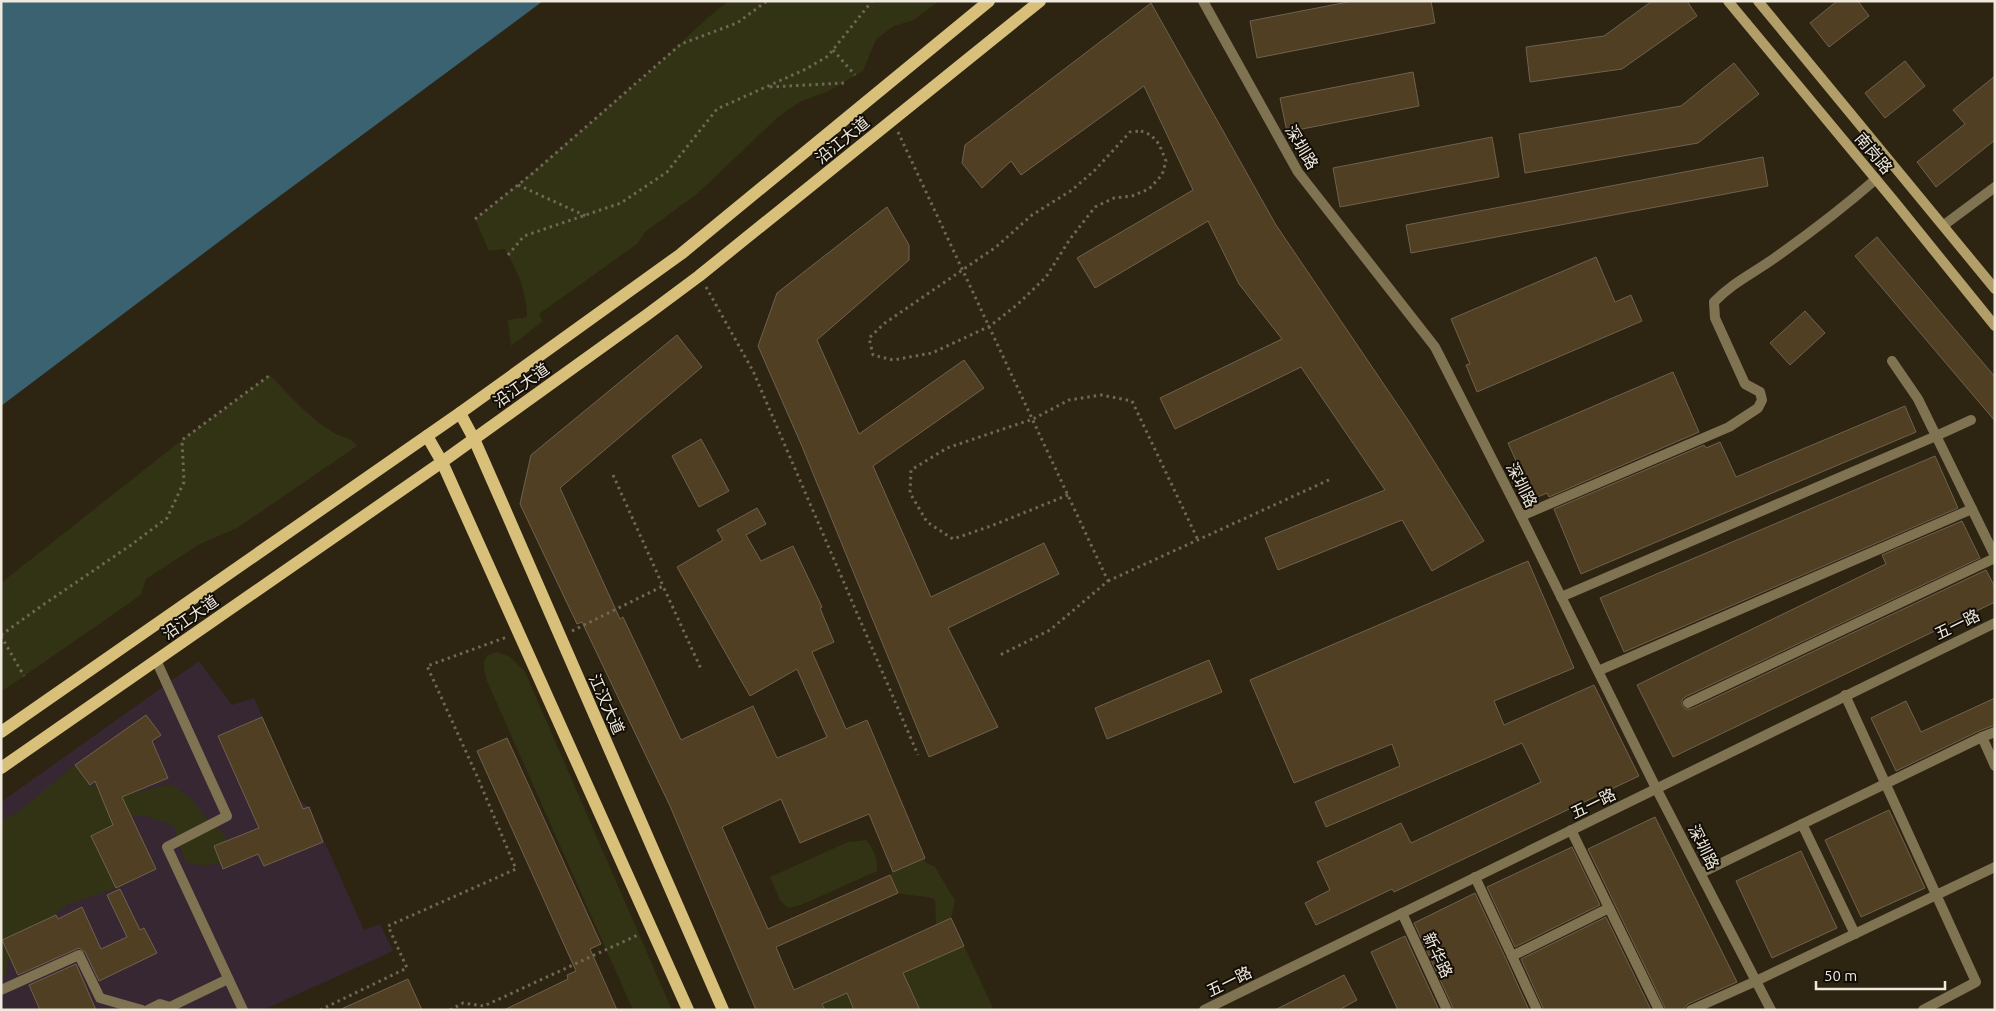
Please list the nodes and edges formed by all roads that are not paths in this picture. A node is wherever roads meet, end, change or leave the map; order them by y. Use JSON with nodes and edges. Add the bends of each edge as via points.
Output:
{"nodes":[{"id":1,"x":989,"y":1,"type":"edge"},
{"id":2,"x":1040,"y":1,"type":"edge"},
{"id":3,"x":1203,"y":1,"type":"edge"},
{"id":4,"x":1728,"y":1,"type":"edge"},
{"id":5,"x":1758,"y":1,"type":"edge"},
{"id":6,"x":1876,"y":180,"type":"junction"},
{"id":7,"x":1995,"y":187,"type":"edge"},
{"id":8,"x":1944,"y":225,"type":"junction"},
{"id":9,"x":1995,"y":289,"type":"edge"},
{"id":10,"x":1995,"y":326,"type":"edge"},
{"id":11,"x":1892,"y":361,"type":"dead end"},
{"id":12,"x":460,"y":413,"type":"junction"},
{"id":13,"x":1971,"y":420,"type":"dead end"},
{"id":14,"x":427,"y":436,"type":"junction"},
{"id":15,"x":1936,"y":436,"type":"junction"},
{"id":16,"x":474,"y":439,"type":"junction"},
{"id":17,"x":442,"y":462,"type":"junction"},
{"id":18,"x":1972,"y":509,"type":"junction"},
{"id":19,"x":1521,"y":516,"type":"junction"},
{"id":20,"x":1995,"y":557,"type":"edge"},
{"id":21,"x":1562,"y":597,"type":"junction"},
{"id":22,"x":1995,"y":623,"type":"edge"},
{"id":23,"x":156,"y":660,"type":"junction"},
{"id":24,"x":1598,"y":671,"type":"junction"},
{"id":25,"x":1845,"y":695,"type":"junction"},
{"id":26,"x":1688,"y":703,"type":"dead end"},
{"id":27,"x":1,"y":732,"type":"edge"},
{"id":28,"x":1995,"y":732,"type":"edge"},
{"id":29,"x":1982,"y":737,"type":"junction"},
{"id":30,"x":1995,"y":766,"type":"edge"},
{"id":31,"x":1,"y":768,"type":"edge"},
{"id":32,"x":1886,"y":784,"type":"junction"},
{"id":33,"x":1656,"y":788,"type":"junction"},
{"id":34,"x":1802,"y":824,"type":"junction"},
{"id":35,"x":1571,"y":830,"type":"junction"},
{"id":36,"x":1995,"y":867,"type":"edge"},
{"id":37,"x":1701,"y":874,"type":"junction"},
{"id":38,"x":1476,"y":877,"type":"junction"},
{"id":39,"x":1935,"y":895,"type":"junction"},
{"id":40,"x":1609,"y":908,"type":"junction"},
{"id":41,"x":1402,"y":913,"type":"junction"},
{"id":42,"x":1855,"y":934,"type":"junction"},
{"id":43,"x":1512,"y":956,"type":"junction"},
{"id":44,"x":228,"y":979,"type":"junction"},
{"id":45,"x":1756,"y":981,"type":"junction"},
{"id":46,"x":1,"y":990,"type":"edge"},
{"id":47,"x":142,"y":1010,"type":"edge"},
{"id":48,"x":148,"y":1010,"type":"edge"},
{"id":49,"x":243,"y":1010,"type":"edge"},
{"id":50,"x":688,"y":1010,"type":"edge"},
{"id":51,"x":723,"y":1010,"type":"edge"},
{"id":52,"x":1204,"y":1010,"type":"edge"},
{"id":53,"x":1447,"y":1010,"type":"edge"},
{"id":54,"x":1537,"y":1010,"type":"edge"},
{"id":55,"x":1659,"y":1010,"type":"edge"},
{"id":56,"x":1691,"y":1010,"type":"edge"},
{"id":57,"x":1772,"y":1010,"type":"edge"},
{"id":58,"x":1922,"y":1010,"type":"edge"}],
"edges":[{"from":1,"to":12,"type":"main road","name":"沿江大道","via":[[681,254]]},
{"from":2,"to":16,"type":"main road","name":"沿江大道","via":[[699,276]]},
{"from":3,"to":19,"type":"street","name":"深圳路","via":[[1298,172],[1434,346]]},
{"from":4,"to":6,"type":"main road","name":"南岗路"},
{"from":5,"to":8,"type":"main road","name":"南岗路"},
{"from":6,"to":10,"type":"main road","name":"南岗路"},
{"from":6,"to":19,"type":"street","via":[[1774,259],[1728,288],[1714,302],[1715,318],[1745,384],[1760,392],[1762,400],[1758,408],[1729,427]]},
{"from":7,"to":8,"type":"street"},
{"from":8,"to":9,"type":"main road","name":"南岗路"},
{"from":11,"to":15,"type":"street","via":[[1918,399]]},
{"from":12,"to":14,"type":"main road","name":"沿江大道"},
{"from":12,"to":16,"type":"main road","name":"江汉大道"},
{"from":13,"to":15,"type":"street"},
{"from":14,"to":17,"type":"main road"},
{"from":14,"to":27,"type":"main road","name":"沿江大道"},
{"from":15,"to":18,"type":"street"},
{"from":15,"to":21,"type":"street"},
{"from":16,"to":17,"type":"main road","name":"沿江大道"},
{"from":16,"to":51,"type":"main road","name":"江汉大道"},
{"from":17,"to":23,"type":"main road","name":"沿江大道"},
{"from":17,"to":50,"type":"main road"},
{"from":18,"to":20,"type":"street"},
{"from":18,"to":24,"type":"street"},
{"from":19,"to":21,"type":"street","name":"深圳路"},
{"from":20,"to":26,"type":"street"},
{"from":21,"to":24,"type":"street","name":"深圳路"},
{"from":22,"to":25,"type":"street","name":"五一路"},
{"from":23,"to":31,"type":"main road","name":"沿江大道"},
{"from":23,"to":44,"type":"street","via":[[227,816],[167,847]]},
{"from":24,"to":33,"type":"street","name":"深圳路"},
{"from":25,"to":32,"type":"street"},
{"from":25,"to":33,"type":"street","name":"五一路"},
{"from":28,"to":29,"type":"street"},
{"from":29,"to":30,"type":"street"},
{"from":29,"to":32,"type":"street"},
{"from":32,"to":34,"type":"street"},
{"from":32,"to":39,"type":"street"},
{"from":33,"to":35,"type":"street","name":"五一路"},
{"from":33,"to":37,"type":"street","name":"深圳路"},
{"from":34,"to":37,"type":"street"},
{"from":34,"to":42,"type":"street"},
{"from":35,"to":38,"type":"street","name":"五一路"},
{"from":35,"to":40,"type":"street"},
{"from":36,"to":39,"type":"street"},
{"from":37,"to":45,"type":"street","name":"深圳路"},
{"from":38,"to":41,"type":"street","name":"五一路"},
{"from":38,"to":43,"type":"street"},
{"from":39,"to":42,"type":"street"},
{"from":39,"to":58,"type":"street","via":[[1976,982]]},
{"from":40,"to":43,"type":"street"},
{"from":40,"to":55,"type":"street"},
{"from":41,"to":52,"type":"street","name":"五一路"},
{"from":41,"to":53,"type":"street","name":"新华路"},
{"from":42,"to":45,"type":"street"},
{"from":43,"to":54,"type":"street"},
{"from":44,"to":48,"type":"street","via":[[170,1007],[160,1004]]},
{"from":44,"to":49,"type":"street"},
{"from":45,"to":56,"type":"street"},
{"from":45,"to":57,"type":"street","name":"深圳路"},
{"from":46,"to":47,"type":"street","via":[[79,955],[100,998]]}]}
